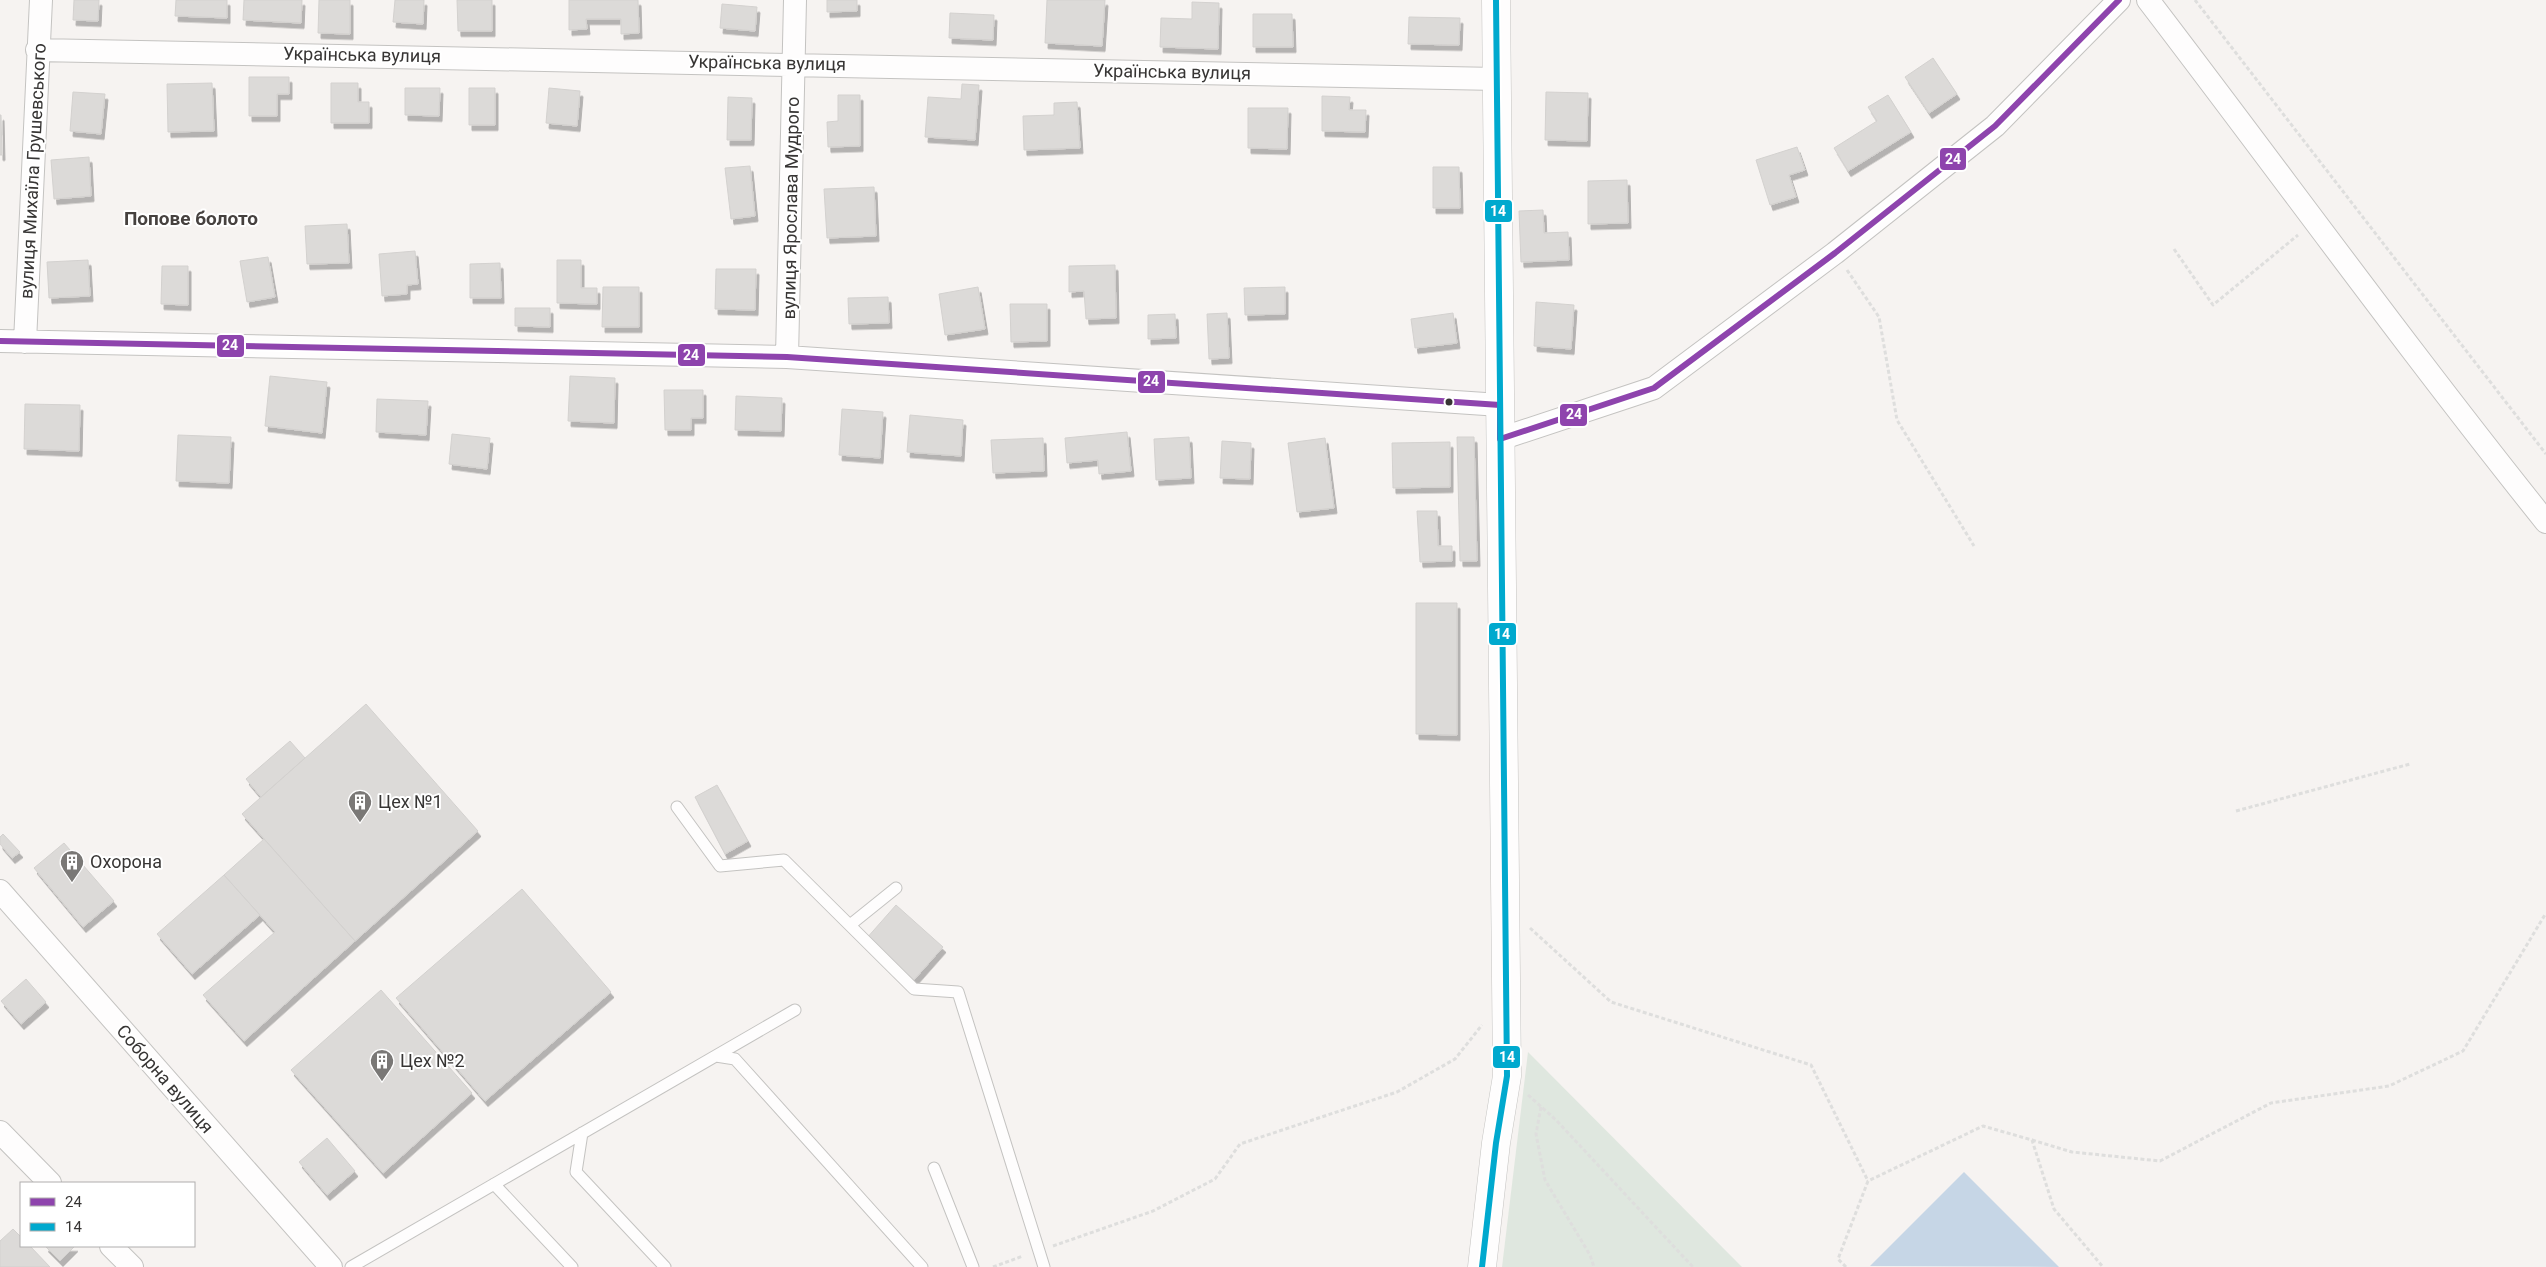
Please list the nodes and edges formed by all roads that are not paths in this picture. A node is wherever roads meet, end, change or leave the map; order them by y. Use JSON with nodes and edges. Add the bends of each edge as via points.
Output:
{"nodes":[{"id":1,"x":41,"y":0,"type":"edge"},
{"id":2,"x":796,"y":0,"type":"edge"},
{"id":3,"x":1496,"y":0,"type":"edge"},
{"id":4,"x":2119,"y":0,"type":"edge"},
{"id":5,"x":2148,"y":0,"type":"edge"},
{"id":6,"x":38,"y":50,"type":"junction"},
{"id":7,"x":794,"y":63,"type":"junction"},
{"id":8,"x":1497,"y":79,"type":"junction"},
{"id":9,"x":0,"y":341,"type":"edge"},
{"id":10,"x":25,"y":342,"type":"junction"},
{"id":11,"x":787,"y":357,"type":"junction"},
{"id":12,"x":1500,"y":405,"type":"junction"},
{"id":13,"x":1500,"y":439,"type":"junction"},
{"id":14,"x":2546,"y":522,"type":"edge"},
{"id":15,"x":677,"y":807,"type":"dead end"},
{"id":16,"x":896,"y":888,"type":"dead end"},
{"id":17,"x":0,"y":892,"type":"edge"},
{"id":18,"x":850,"y":925,"type":"junction"},
{"id":19,"x":795,"y":1010,"type":"dead end"},
{"id":20,"x":716,"y":1056,"type":"junction"},
{"id":21,"x":0,"y":1132,"type":"edge"},
{"id":22,"x":582,"y":1133,"type":"junction"},
{"id":23,"x":934,"y":1168,"type":"dead end"},
{"id":24,"x":49,"y":1182,"type":"edge"},
{"id":25,"x":494,"y":1184,"type":"junction"},
{"id":26,"x":112,"y":1247,"type":"edge"},
{"id":27,"x":132,"y":1267,"type":"edge"},
{"id":28,"x":331,"y":1267,"type":"edge"},
{"id":29,"x":352,"y":1267,"type":"edge"},
{"id":30,"x":572,"y":1267,"type":"edge"},
{"id":31,"x":665,"y":1267,"type":"edge"},
{"id":32,"x":922,"y":1267,"type":"edge"},
{"id":33,"x":973,"y":1267,"type":"edge"},
{"id":34,"x":1044,"y":1267,"type":"edge"},
{"id":35,"x":1482,"y":1267,"type":"edge"}],
"edges":[{"from":1,"to":6,"type":"street","name":"вулиця Михаїла Грушевського"},
{"from":2,"to":7,"type":"street","name":"вулиця Ярослава Мудрого"},
{"from":3,"to":8,"type":"street"},
{"from":4,"to":13,"type":"street","via":[[1995,126],[1835,253],[1654,388]]},
{"from":5,"to":14,"type":"street","via":[[2452,405]]},
{"from":6,"to":7,"type":"street","name":"Українська вулиця"},
{"from":6,"to":10,"type":"street","name":"вулиця Михаїла Грушевського"},
{"from":7,"to":8,"type":"street","name":"Українська вулиця"},
{"from":7,"to":11,"type":"street","name":"вулиця Ярослава Мудрого"},
{"from":8,"to":12,"type":"street"},
{"from":9,"to":10,"type":"street"},
{"from":10,"to":11,"type":"street"},
{"from":11,"to":12,"type":"street"},
{"from":12,"to":13,"type":"street"},
{"from":13,"to":35,"type":"street","via":[[1507,1076]]},
{"from":15,"to":18,"type":"lane","via":[[720,866],[784,860]]},
{"from":16,"to":18,"type":"lane"},
{"from":17,"to":28,"type":"street","name":"Соборна вулиця"},
{"from":18,"to":34,"type":"lane","via":[[914,989],[958,992]]},
{"from":19,"to":20,"type":"lane"},
{"from":20,"to":22,"type":"lane"},
{"from":20,"to":32,"type":"lane","via":[[735,1059]]},
{"from":21,"to":24,"type":"street"},
{"from":22,"to":25,"type":"lane"},
{"from":22,"to":31,"type":"lane","via":[[576,1172]]},
{"from":23,"to":33,"type":"lane"},
{"from":25,"to":29,"type":"lane"},
{"from":25,"to":30,"type":"lane"},
{"from":26,"to":27,"type":"street"}]}
